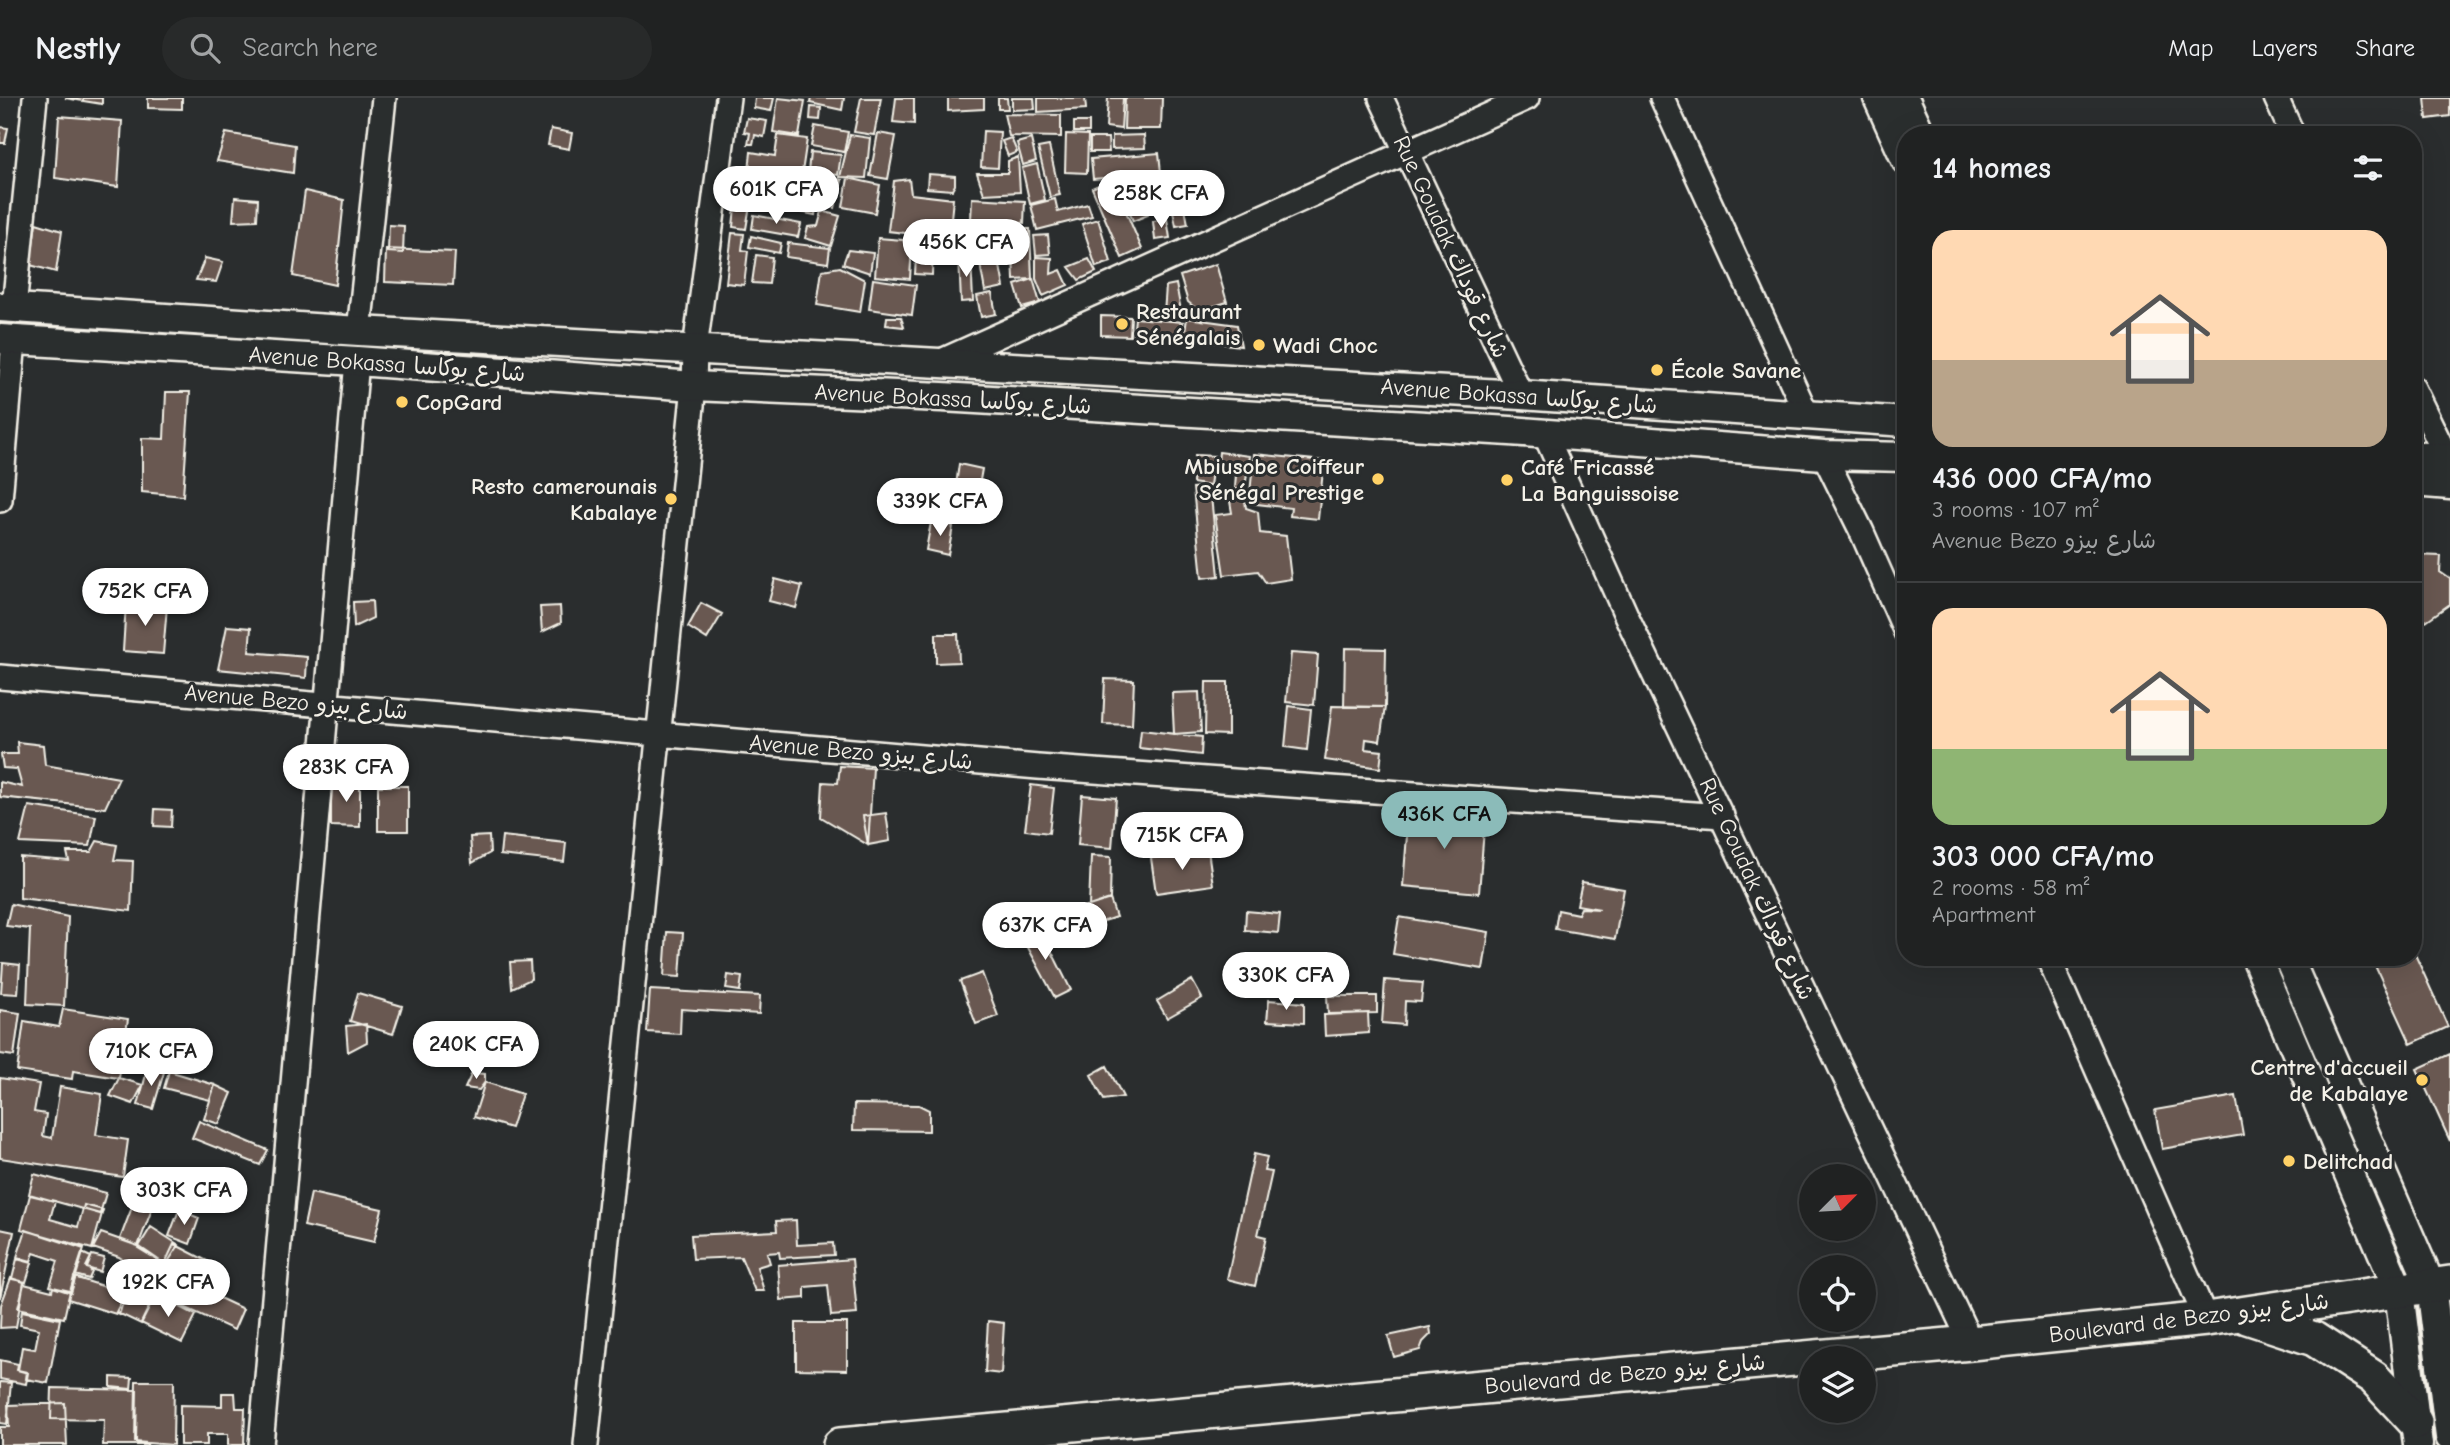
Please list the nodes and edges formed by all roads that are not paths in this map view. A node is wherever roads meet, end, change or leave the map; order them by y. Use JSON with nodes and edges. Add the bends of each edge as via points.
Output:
{"nodes":[{"id":1,"x":35,"y":98,"type":"edge"},
{"id":2,"x":384,"y":98,"type":"edge"},
{"id":3,"x":728,"y":98,"type":"edge"},
{"id":4,"x":1381,"y":98,"type":"edge"},
{"id":5,"x":1527,"y":98,"type":"edge"},
{"id":6,"x":1662,"y":98,"type":"edge"},
{"id":7,"x":1878,"y":98,"type":"edge"},
{"id":8,"x":1904,"y":98,"type":"edge"},
{"id":9,"x":2276,"y":98,"type":"edge"},
{"id":10,"x":1917,"y":126,"type":"edge"},
{"id":11,"x":2289,"y":126,"type":"edge"},
{"id":12,"x":1897,"y":140,"type":"edge"},
{"id":13,"x":1406,"y":152,"type":"junction"},
{"id":14,"x":7,"y":308,"type":"edge"},
{"id":15,"x":359,"y":331,"type":"junction"},
{"id":16,"x":7,"y":340,"type":"edge"},
{"id":17,"x":695,"y":349,"type":"junction"},
{"id":18,"x":357,"y":361,"type":"junction"},
{"id":19,"x":934,"y":364,"type":"junction"},
{"id":20,"x":694,"y":386,"type":"junction"},
{"id":21,"x":1521,"y":395,"type":"junction"},
{"id":22,"x":2422,"y":408,"type":"edge"},
{"id":23,"x":1807,"y":415,"type":"junction"},
{"id":24,"x":1897,"y":421,"type":"edge"},
{"id":25,"x":1545,"y":434,"type":"junction"},
{"id":26,"x":1824,"y":455,"type":"junction"},
{"id":27,"x":1897,"y":457,"type":"edge"},
{"id":28,"x":2422,"y":459,"type":"edge"},
{"id":29,"x":2449,"y":467,"type":"edge"},
{"id":30,"x":2422,"y":478,"type":"edge"},
{"id":31,"x":0,"y":500,"type":"edge"},
{"id":32,"x":1897,"y":612,"type":"edge"},
{"id":33,"x":0,"y":677,"type":"edge"},
{"id":34,"x":327,"y":705,"type":"junction"},
{"id":35,"x":657,"y":735,"type":"junction"},
{"id":36,"x":1722,"y":816,"type":"junction"},
{"id":37,"x":2052,"y":966,"type":"edge"},
{"id":38,"x":2261,"y":966,"type":"edge"},
{"id":39,"x":2292,"y":966,"type":"edge"},
{"id":40,"x":2427,"y":1287,"type":"edge"},
{"id":41,"x":2241,"y":1315,"type":"junction"},
{"id":42,"x":2206,"y":1320,"type":"junction"},
{"id":43,"x":1971,"y":1343,"type":"junction"},
{"id":44,"x":2417,"y":1434,"type":"edge"},
{"id":45,"x":2450,"y":1437,"type":"edge"},
{"id":46,"x":261,"y":1445,"type":"edge"},
{"id":47,"x":586,"y":1445,"type":"edge"},
{"id":48,"x":840,"y":1445,"type":"edge"}],
"edges":[{"from":1,"to":14,"type":"street"},
{"from":2,"to":15,"type":"street"},
{"from":3,"to":17,"type":"street"},
{"from":4,"to":13,"type":"street","name":"Rue Goudak شارع قوداك"},
{"from":5,"to":13,"type":"street"},
{"from":6,"to":23,"type":"street"},
{"from":7,"to":12,"type":"street"},
{"from":8,"to":10,"type":"street"},
{"from":9,"to":11,"type":"street"},
{"from":13,"to":19,"type":"street"},
{"from":13,"to":21,"type":"street","name":"Rue Goudak شارع قوداك"},
{"from":14,"to":15,"type":"street","name":"Avenue Bokassa شارع بوكاسا"},
{"from":15,"to":17,"type":"street","name":"Avenue Bokassa شارع بوكاسا"},
{"from":16,"to":18,"type":"street","name":"Avenue Bokassa شارع بوكاسا"},
{"from":16,"to":31,"type":"street"},
{"from":17,"to":19,"type":"street","name":"Avenue Bokassa شارع بوكاسا"},
{"from":17,"to":20,"type":"street"},
{"from":18,"to":20,"type":"street","name":"Avenue Bokassa شارع بوكاسا"},
{"from":18,"to":34,"type":"street"},
{"from":19,"to":21,"type":"street","name":"Avenue Bokassa شارع بوكاسا"},
{"from":20,"to":25,"type":"street","name":"Avenue Bokassa شارع بوكاسا"},
{"from":20,"to":35,"type":"street"},
{"from":21,"to":23,"type":"street","name":"Avenue Bokassa شارع بوكاسا"},
{"from":22,"to":29,"type":"street"},
{"from":23,"to":24,"type":"street","name":"Avenue Bokassa شارع بوكاسا"},
{"from":25,"to":26,"type":"street","name":"Avenue Bokassa شارع بوكاسا"},
{"from":25,"to":36,"type":"street","name":"Rue Goudak شارع قوداك"},
{"from":26,"to":27,"type":"street","name":"Avenue Bokassa شارع بوكاسا"},
{"from":26,"to":32,"type":"street"},
{"from":28,"to":29,"type":"street"},
{"from":29,"to":30,"type":"street"},
{"from":33,"to":34,"type":"street","name":"Avenue Bezo شارع بيزو"},
{"from":34,"to":35,"type":"street","name":"Avenue Bezo شارع بيزو"},
{"from":34,"to":46,"type":"street"},
{"from":35,"to":36,"type":"street","name":"Avenue Bezo شارع بيزو"},
{"from":35,"to":47,"type":"street"},
{"from":36,"to":43,"type":"street","name":"Rue Goudak شارع قوداك"},
{"from":37,"to":42,"type":"street"},
{"from":38,"to":40,"type":"street"},
{"from":39,"to":40,"type":"street"},
{"from":40,"to":41,"type":"main road","name":"Boulevard de Bezo شارع بيزو"},
{"from":40,"to":44,"type":"street"},
{"from":40,"to":45,"type":"street"},
{"from":41,"to":42,"type":"main road","name":"Boulevard de Bezo شارع بيزو"},
{"from":41,"to":44,"type":"main road","via":[[2314,1339],[2374,1378]]},
{"from":42,"to":43,"type":"main road","name":"Boulevard de Bezo شارع بيزو"},
{"from":43,"to":48,"type":"main road","name":"Boulevard de Bezo شارع بيزو"}]}
